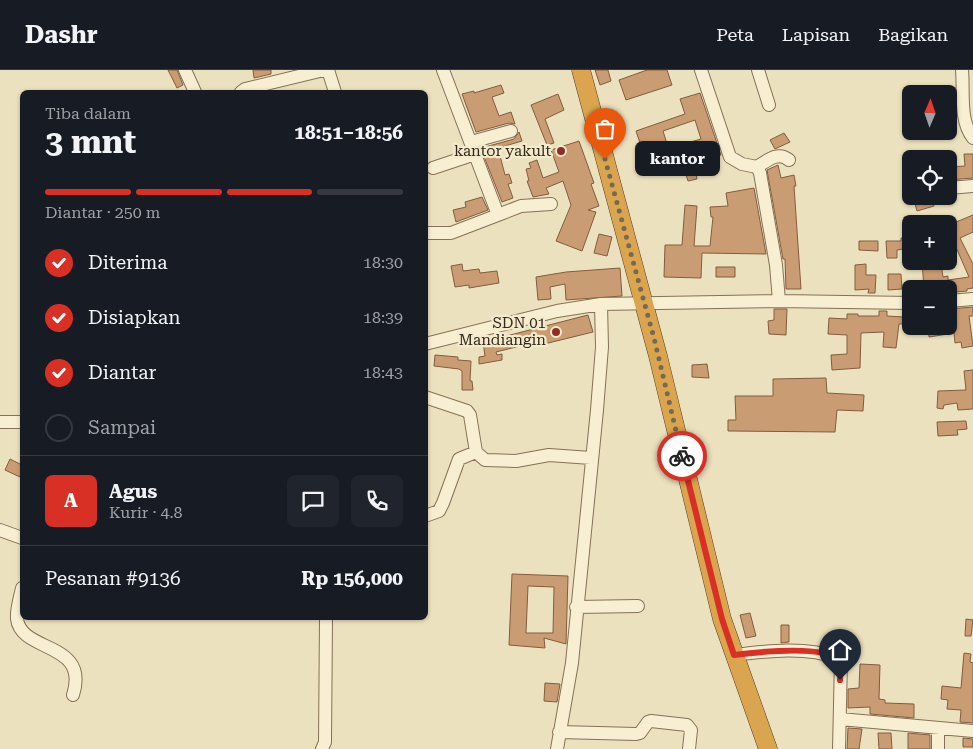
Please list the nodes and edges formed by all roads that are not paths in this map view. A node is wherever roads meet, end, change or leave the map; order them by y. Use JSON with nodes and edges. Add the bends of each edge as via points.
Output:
{"nodes":[{"id":1,"x":186,"y":70,"type":"edge"},
{"id":2,"x":324,"y":70,"type":"edge"},
{"id":3,"x":328,"y":70,"type":"edge"},
{"id":4,"x":443,"y":70,"type":"edge"},
{"id":5,"x":581,"y":70,"type":"edge"},
{"id":6,"x":702,"y":70,"type":"edge"},
{"id":7,"x":758,"y":70,"type":"edge"},
{"id":8,"x":962,"y":70,"type":"edge"},
{"id":9,"x":194,"y":90,"type":"edge"},
{"id":10,"x":245,"y":90,"type":"edge"},
{"id":11,"x":334,"y":90,"type":"edge"},
{"id":12,"x":769,"y":105,"type":"dead end"},
{"id":13,"x":511,"y":131,"type":"dead end"},
{"id":14,"x":973,"y":138,"type":"edge"},
{"id":15,"x":473,"y":148,"type":"junction"},
{"id":16,"x":789,"y":160,"type":"dead end"},
{"id":17,"x":758,"y":167,"type":"junction"},
{"id":18,"x":433,"y":168,"type":"dead end"},
{"id":19,"x":973,"y":186,"type":"edge"},
{"id":20,"x":957,"y":187,"type":"edge"},
{"id":21,"x":551,"y":204,"type":"dead end"},
{"id":22,"x":498,"y":215,"type":"junction"},
{"id":23,"x":428,"y":233,"type":"edge"},
{"id":24,"x":973,"y":299,"type":"edge"},
{"id":25,"x":957,"y":300,"type":"edge"},
{"id":26,"x":779,"y":301,"type":"junction"},
{"id":27,"x":644,"y":303,"type":"junction"},
{"id":28,"x":902,"y":303,"type":"edge"},
{"id":29,"x":601,"y":304,"type":"junction"},
{"id":30,"x":428,"y":343,"type":"edge"},
{"id":31,"x":428,"y":398,"type":"edge"},
{"id":32,"x":0,"y":422,"type":"edge"},
{"id":33,"x":20,"y":422,"type":"edge"},
{"id":34,"x":476,"y":452,"type":"junction"},
{"id":35,"x":592,"y":458,"type":"junction"},
{"id":36,"x":428,"y":515,"type":"edge"},
{"id":37,"x":0,"y":530,"type":"edge"},
{"id":38,"x":20,"y":537,"type":"edge"},
{"id":39,"x":20,"y":598,"type":"edge"},
{"id":40,"x":638,"y":606,"type":"dead end"},
{"id":41,"x":576,"y":607,"type":"junction"},
{"id":42,"x":326,"y":620,"type":"edge"},
{"id":43,"x":734,"y":655,"type":"junction"},
{"id":44,"x":73,"y":695,"type":"dead end"},
{"id":45,"x":840,"y":719,"type":"junction"},
{"id":46,"x":938,"y":728,"type":"junction"},
{"id":47,"x":973,"y":731,"type":"edge"},
{"id":48,"x":559,"y":732,"type":"junction"},
{"id":49,"x":322,"y":749,"type":"edge"},
{"id":50,"x":557,"y":749,"type":"edge"},
{"id":51,"x":689,"y":749,"type":"edge"},
{"id":52,"x":768,"y":749,"type":"edge"},
{"id":53,"x":839,"y":749,"type":"edge"},
{"id":54,"x":938,"y":749,"type":"edge"}],
"edges":[{"from":1,"to":9,"type":"street"},
{"from":2,"to":10,"type":"street"},
{"from":3,"to":11,"type":"street"},
{"from":4,"to":15,"type":"street"},
{"from":5,"to":27,"type":"highway"},
{"from":6,"to":17,"type":"street","via":[[730,157],[742,164]]},
{"from":7,"to":12,"type":"street"},
{"from":8,"to":14,"type":"street","via":[[964,119]]},
{"from":13,"to":15,"type":"street"},
{"from":15,"to":18,"type":"street"},
{"from":15,"to":22,"type":"street"},
{"from":16,"to":17,"type":"street","via":[[778,155]]},
{"from":17,"to":26,"type":"street","via":[[776,265]]},
{"from":19,"to":20,"type":"street"},
{"from":21,"to":22,"type":"street","via":[[521,206]]},
{"from":22,"to":23,"type":"street","via":[[451,233]]},
{"from":24,"to":25,"type":"street"},
{"from":26,"to":27,"type":"street"},
{"from":26,"to":28,"type":"street"},
{"from":27,"to":29,"type":"street"},
{"from":27,"to":43,"type":"highway","via":[[709,570]]},
{"from":29,"to":30,"type":"street","via":[[557,311]]},
{"from":29,"to":35,"type":"street","via":[[602,347]]},
{"from":31,"to":34,"type":"street","via":[[467,411]]},
{"from":32,"to":33,"type":"street"},
{"from":34,"to":35,"type":"street","via":[[485,460],[494,461],[549,455]]},
{"from":34,"to":36,"type":"street","via":[[459,459],[443,504],[439,511]]},
{"from":35,"to":41,"type":"street"},
{"from":37,"to":38,"type":"street"},
{"from":39,"to":44,"type":"street","via":[[19,624],[28,635],[62,654],[71,663],[76,676]]},
{"from":40,"to":41,"type":"street"},
{"from":41,"to":48,"type":"street","via":[[572,663]]},
{"from":42,"to":49,"type":"street","via":[[325,742]]},
{"from":43,"to":45,"type":"street","via":[[772,650],[838,658],[841,660]]},
{"from":43,"to":52,"type":"highway"},
{"from":45,"to":46,"type":"street"},
{"from":45,"to":53,"type":"street"},
{"from":46,"to":47,"type":"street"},
{"from":46,"to":54,"type":"street"},
{"from":48,"to":50,"type":"street"},
{"from":48,"to":51,"type":"street","via":[[636,734],[651,721],[687,725],[691,730]]}]}
